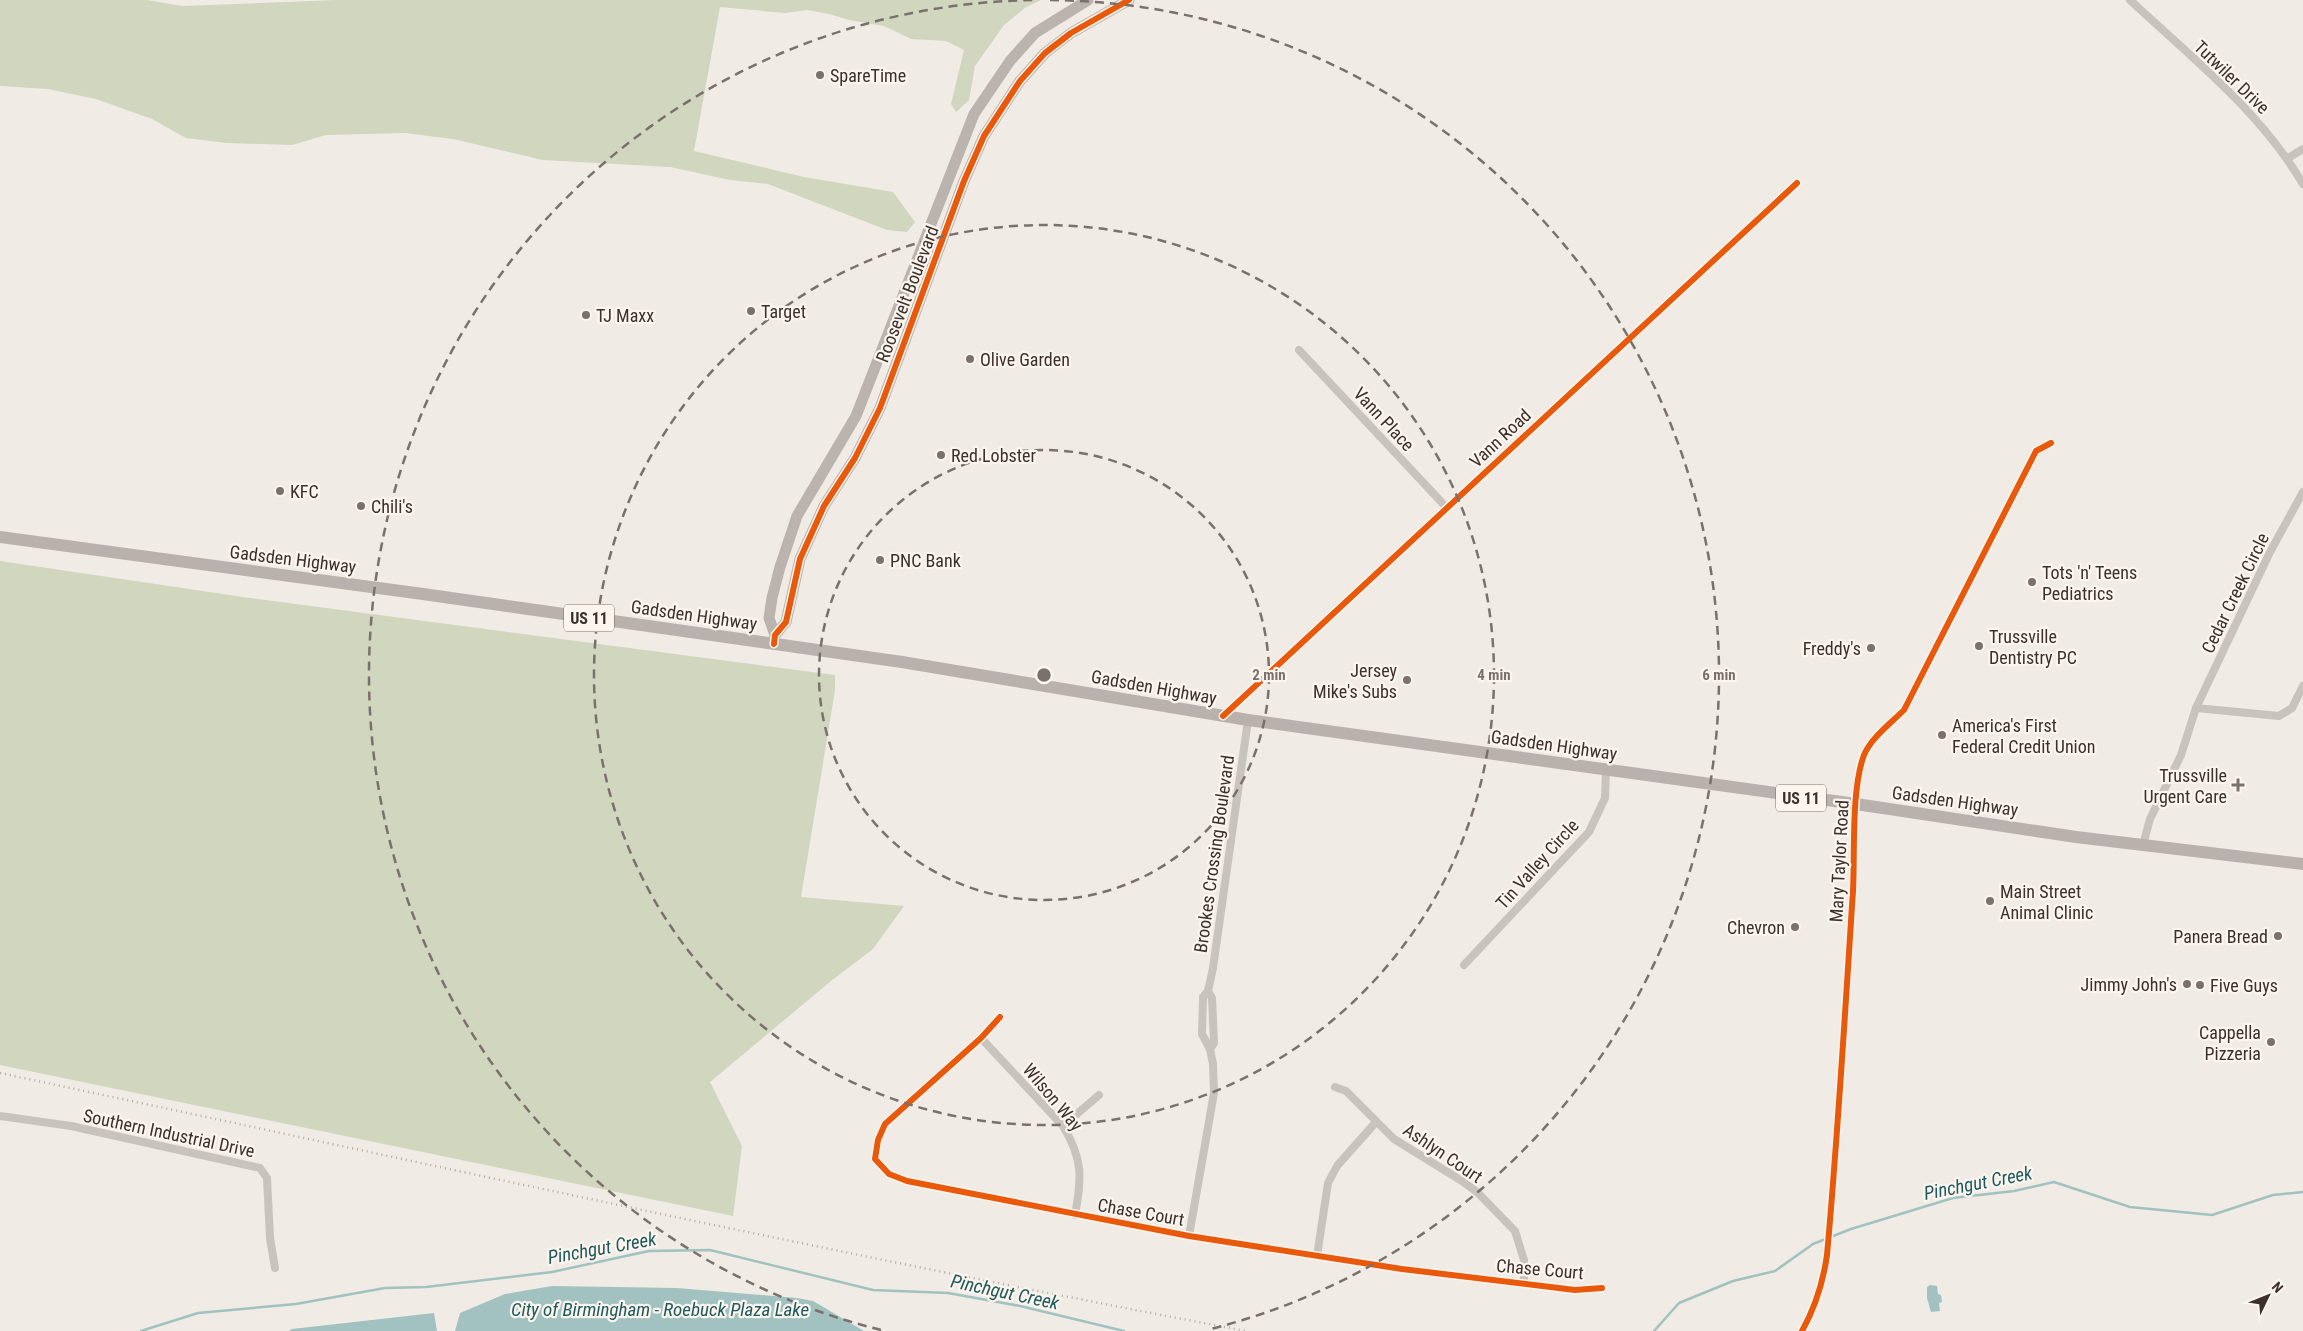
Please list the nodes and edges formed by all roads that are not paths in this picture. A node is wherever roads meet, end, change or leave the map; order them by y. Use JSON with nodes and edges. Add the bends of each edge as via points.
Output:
{"nodes":[{"id":1,"x":1088,"y":0,"type":"edge"},
{"id":2,"x":1129,"y":0,"type":"edge"},
{"id":3,"x":2130,"y":0,"type":"edge"},
{"id":4,"x":2303,"y":149,"type":"edge"},
{"id":5,"x":2288,"y":158,"type":"junction"},
{"id":6,"x":1797,"y":183,"type":"dead end"},
{"id":7,"x":2303,"y":184,"type":"edge"},
{"id":8,"x":1299,"y":350,"type":"dead end"},
{"id":9,"x":2051,"y":443,"type":"dead end"},
{"id":10,"x":2303,"y":492,"type":"edge"},
{"id":11,"x":1447,"y":508,"type":"junction"},
{"id":12,"x":0,"y":537,"type":"edge"},
{"id":13,"x":775,"y":640,"type":"junction"},
{"id":14,"x":2303,"y":686,"type":"edge"},
{"id":15,"x":2196,"y":708,"type":"junction"},
{"id":16,"x":1223,"y":716,"type":"junction"},
{"id":17,"x":1248,"y":720,"type":"junction"},
{"id":18,"x":1606,"y":770,"type":"junction"},
{"id":19,"x":1856,"y":804,"type":"junction"},
{"id":20,"x":2143,"y":845,"type":"junction"},
{"id":21,"x":2303,"y":864,"type":"edge"},
{"id":22,"x":1464,"y":965,"type":"dead end"},
{"id":23,"x":1000,"y":1018,"type":"dead end"},
{"id":24,"x":981,"y":1038,"type":"junction"},
{"id":25,"x":1335,"y":1087,"type":"dead end"},
{"id":26,"x":1099,"y":1095,"type":"dead end"},
{"id":27,"x":0,"y":1116,"type":"edge"},
{"id":28,"x":1376,"y":1122,"type":"junction"},
{"id":29,"x":1064,"y":1126,"type":"junction"},
{"id":30,"x":1075,"y":1215,"type":"junction"},
{"id":31,"x":1190,"y":1236,"type":"junction"},
{"id":32,"x":1317,"y":1256,"type":"junction"},
{"id":33,"x":275,"y":1268,"type":"dead end"},
{"id":34,"x":1524,"y":1283,"type":"junction"},
{"id":35,"x":1602,"y":1288,"type":"dead end"},
{"id":36,"x":1802,"y":1331,"type":"edge"}],
"edges":[{"from":1,"to":13,"type":"street","name":"Roosevelt Boulevard","via":[[1035,33],[1010,60],[974,114],[860,407],[797,516],[771,604],[769,618]]},
{"from":2,"to":13,"type":"street","name":"Roosevelt Boulevard","via":[[1045,52],[1020,81],[984,136],[880,408],[810,534],[795,576],[786,622]]},
{"from":3,"to":5,"type":"street","name":"Tutwiler Drive","via":[[2240,104]]},
{"from":4,"to":5,"type":"street"},
{"from":5,"to":7,"type":"street","name":"Tutwiler Drive"},
{"from":6,"to":11,"type":"street","name":"Vann Road"},
{"from":8,"to":11,"type":"street","name":"Vann Place"},
{"from":9,"to":19,"type":"street","name":"Mary Taylor Road","via":[[2036,451],[1904,710],[1864,754]]},
{"from":10,"to":15,"type":"street","name":"Cedar Creek Circle","via":[[2270,552]]},
{"from":11,"to":16,"type":"street","name":"Vann Road"},
{"from":12,"to":13,"type":"main road","name":"Gadsden Highway","number":"US 11"},
{"from":13,"to":16,"type":"main road","name":"Gadsden Highway","number":"US 11"},
{"from":14,"to":15,"type":"street","via":[[2292,708],[2279,716]]},
{"from":15,"to":20,"type":"street","name":"Cedar Creek Circle","via":[[2181,755],[2150,819]]},
{"from":16,"to":17,"type":"main road","name":"Gadsden Highway","number":"US 11"},
{"from":17,"to":18,"type":"main road","name":"Gadsden Highway","number":"US 11"},
{"from":17,"to":31,"type":"street","name":"Brookes Crossing Boulevard","via":[[1208,992],[1212,998],[1214,1043],[1210,1049],[1214,1093]]},
{"from":18,"to":19,"type":"main road","name":"Gadsden Highway","number":"US 11"},
{"from":18,"to":22,"type":"street","name":"Tin Valley Circle","via":[[1605,798],[1589,832]]},
{"from":19,"to":20,"type":"main road","name":"Gadsden Highway","number":"US 11"},
{"from":19,"to":36,"type":"street","name":"Mary Taylor Road","via":[[1855,860],[1827,1255],[1813,1313]]},
{"from":20,"to":21,"type":"main road","name":"Gadsden Highway","number":"US 11"},
{"from":23,"to":24,"type":"street","name":"Chase Court"},
{"from":24,"to":29,"type":"street","name":"Wilson Way"},
{"from":24,"to":30,"type":"street","name":"Chase Court","via":[[885,1124],[875,1158],[889,1174],[907,1181]]},
{"from":25,"to":28,"type":"street","name":"Ashlyn Court","via":[[1346,1091]]},
{"from":26,"to":29,"type":"street"},
{"from":27,"to":33,"type":"street","name":"Southern Industrial Drive","via":[[71,1126],[260,1168],[267,1178]]},
{"from":28,"to":32,"type":"street","via":[[1337,1166],[1328,1183]]},
{"from":28,"to":34,"type":"street","name":"Ashlyn Court","via":[[1394,1138],[1462,1181],[1515,1231],[1524,1260]]},
{"from":29,"to":30,"type":"street","name":"Wilson Way","via":[[1077,1153],[1080,1170]]},
{"from":30,"to":31,"type":"street","name":"Chase Court"},
{"from":31,"to":32,"type":"street","name":"Chase Court"},
{"from":32,"to":34,"type":"street","name":"Chase Court"},
{"from":34,"to":35,"type":"street","name":"Chase Court","via":[[1575,1290]]}]}
